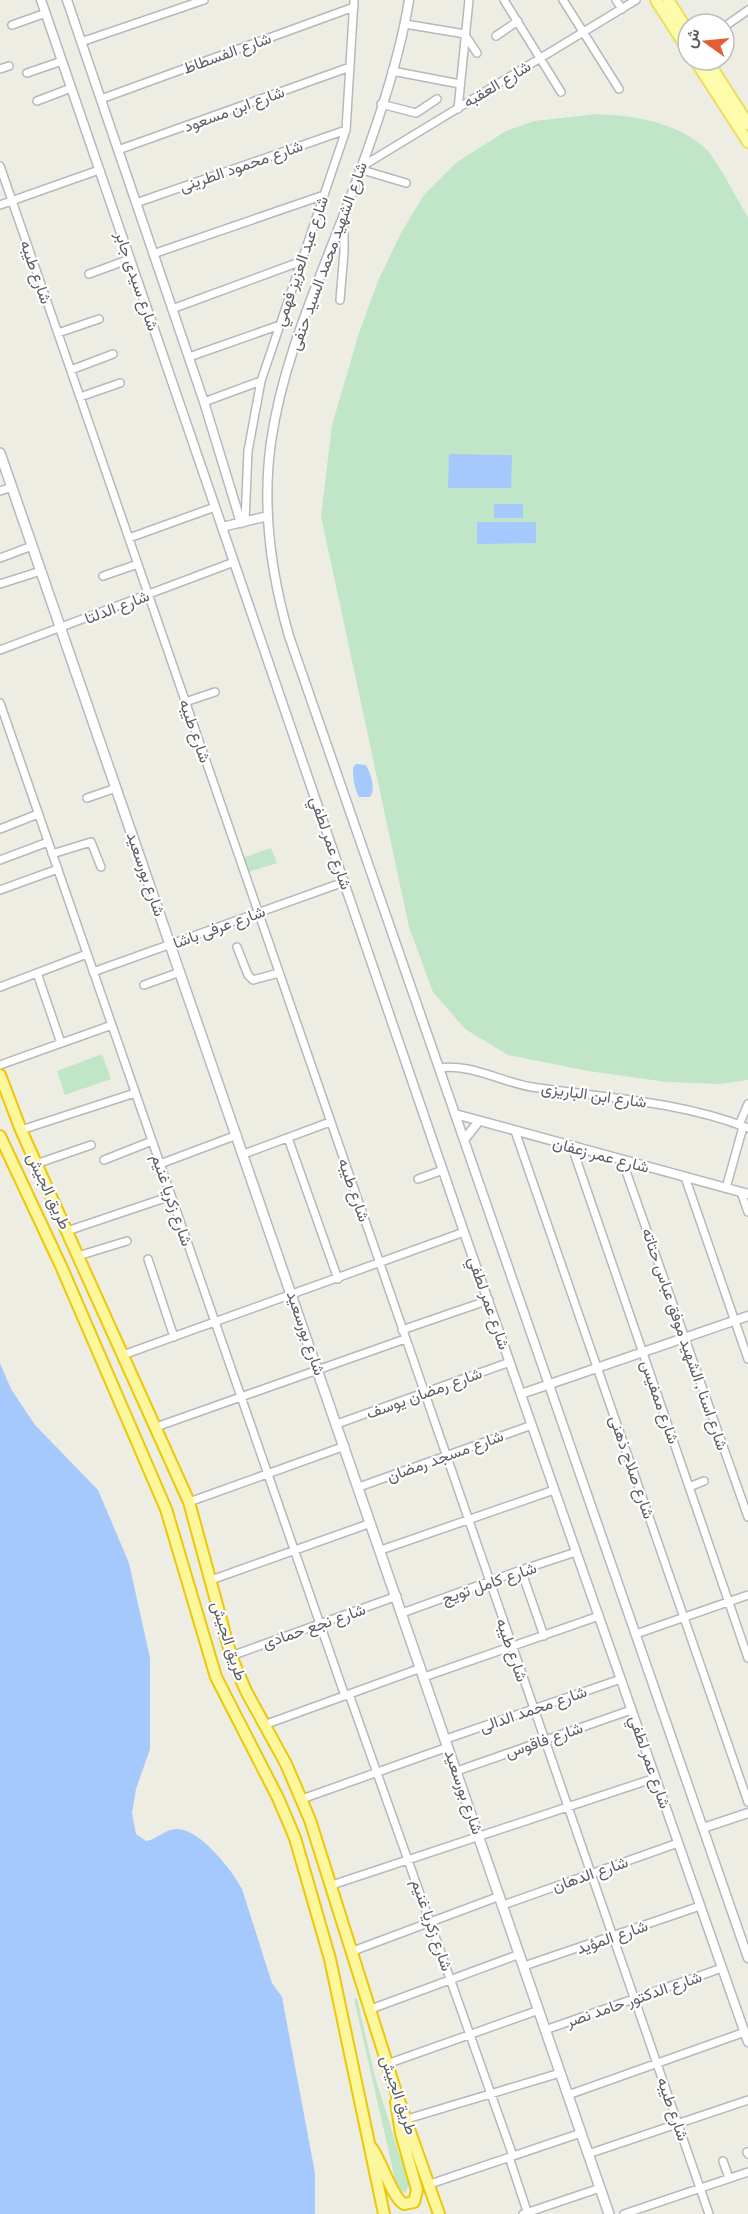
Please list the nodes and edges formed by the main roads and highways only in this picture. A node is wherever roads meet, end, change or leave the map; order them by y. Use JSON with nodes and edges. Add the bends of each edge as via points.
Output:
{"nodes":[{"id":1,"x":656,"y":0,"type":"edge"},
{"id":2,"x":676,"y":31,"type":"edge"},
{"id":3,"x":703,"y":72,"type":"edge"},
{"id":4,"x":714,"y":72,"type":"edge"},
{"id":5,"x":748,"y":124,"type":"edge"},
{"id":6,"x":748,"y":142,"type":"edge"},
{"id":7,"x":0,"y":453,"type":"edge"},
{"id":8,"x":0,"y":1076,"type":"edge"},
{"id":9,"x":0,"y":1136,"type":"edge"},
{"id":10,"x":396,"y":2092,"type":"junction"},
{"id":11,"x":369,"y":2144,"type":"junction"},
{"id":12,"x":384,"y":2214,"type":"edge"},
{"id":13,"x":439,"y":2214,"type":"edge"},
{"id":14,"x":609,"y":2214,"type":"edge"}],
"edges":[{"from":1,"to":2,"type":"main road"},
{"from":3,"to":6,"type":"main road"},
{"from":4,"to":5,"type":"main road"},
{"from":7,"to":14,"type":"main road","name":"شارع بورسعيد"},
{"from":8,"to":10,"type":"highway","name":"طريق الجيش","via":[[189,1502],[231,1656],[302,1799]]},
{"from":9,"to":11,"type":"highway","name":"طريق الجيش","via":[[166,1509],[216,1677],[295,1838],[330,1959]]},
{"from":10,"to":11,"type":"highway","via":[[400,2133],[417,2190],[414,2202],[399,2201]]},
{"from":10,"to":13,"type":"highway","name":"طريق الجيش"},
{"from":11,"to":12,"type":"highway","name":"طريق الجيش"}]}
